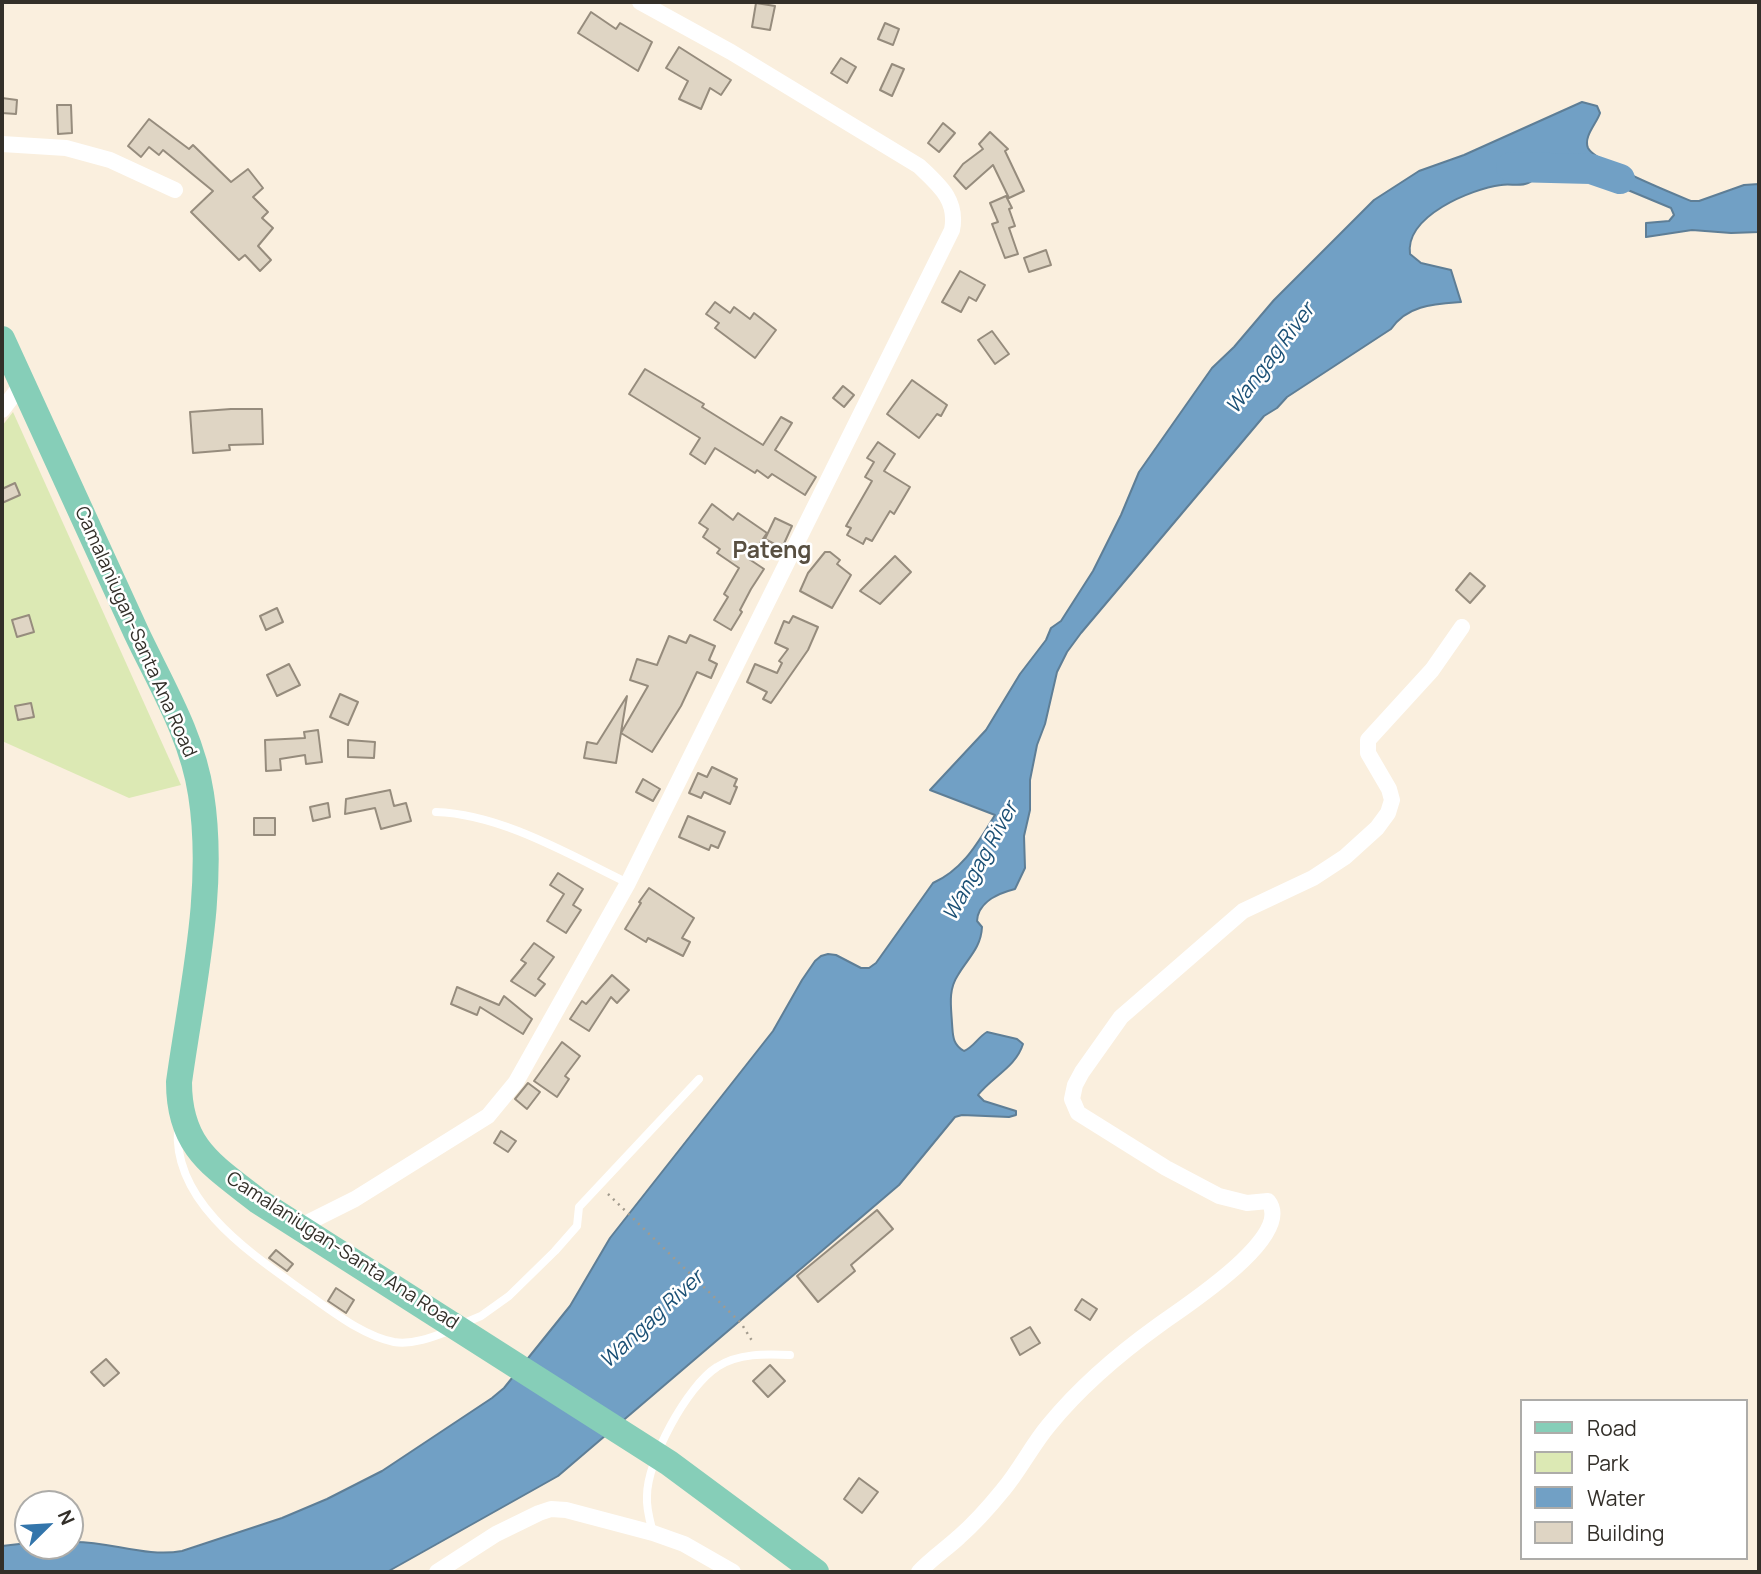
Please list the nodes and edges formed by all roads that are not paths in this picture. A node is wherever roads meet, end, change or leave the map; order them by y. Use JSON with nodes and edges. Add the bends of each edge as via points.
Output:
{"nodes":[{"id":1,"x":640,"y":2,"type":"edge"},
{"id":2,"x":2,"y":144,"type":"edge"},
{"id":3,"x":175,"y":190,"type":"dead end"},
{"id":4,"x":2,"y":339,"type":"edge"},
{"id":5,"x":22,"y":384,"type":"junction"},
{"id":6,"x":2,"y":410,"type":"edge"},
{"id":7,"x":1462,"y":626,"type":"dead end"},
{"id":8,"x":436,"y":812,"type":"dead end"},
{"id":9,"x":628,"y":883,"type":"junction"},
{"id":10,"x":699,"y":1079,"type":"dead end"},
{"id":11,"x":181,"y":1108,"type":"junction"},
{"id":12,"x":299,"y":1227,"type":"junction"},
{"id":13,"x":790,"y":1355,"type":"dead end"},
{"id":14,"x":653,"y":1533,"type":"junction"},
{"id":15,"x":437,"y":1572,"type":"edge"},
{"id":16,"x":733,"y":1572,"type":"edge"},
{"id":17,"x":816,"y":1572,"type":"edge"},
{"id":18,"x":919,"y":1572,"type":"edge"}],
"edges":[{"from":1,"to":9,"type":"street","via":[[919,166],[943,188],[955,218]]},
{"from":2,"to":3,"type":"street","via":[[66,148],[110,160]]},
{"from":4,"to":5,"type":"main road","name":"Camalaniugan-Santa Ana Road"},
{"from":5,"to":6,"type":"street"},
{"from":5,"to":11,"type":"main road","name":"Camalaniugan-Santa Ana Road","via":[[195,763],[202,795],[206,877],[179,1082]]},
{"from":7,"to":18,"type":"street","via":[[1432,670],[1368,740],[1368,753],[1392,800],[1377,828],[1345,857],[1313,878],[1243,911],[1208,940],[1121,1017],[1072,1093],[1078,1113],[1200,1187],[1232,1201],[1268,1201],[1272,1214],[1264,1237],[1229,1273],[1131,1345],[1083,1390],[1049,1425],[1004,1490]]},
{"from":8,"to":9,"type":"lane","via":[[461,813],[537,839]]},
{"from":9,"to":12,"type":"street","via":[[516,1082],[496,1108],[355,1199]]},
{"from":10,"to":11,"type":"lane","via":[[579,1207],[577,1226],[509,1296],[481,1316],[441,1334],[407,1342],[380,1339],[242,1247],[206,1209],[182,1164],[177,1145]]},
{"from":11,"to":12,"type":"main road","name":"Camalaniugan-Santa Ana Road","via":[[205,1159]]},
{"from":12,"to":17,"type":"main road","name":"Camalaniugan-Santa Ana Road","via":[[669,1463]]},
{"from":13,"to":14,"type":"lane","via":[[759,1353],[719,1366],[700,1381],[661,1445],[648,1484]]},
{"from":14,"to":15,"type":"street","via":[[551,1509],[496,1534]]},
{"from":14,"to":16,"type":"street","via":[[684,1544]]}]}
